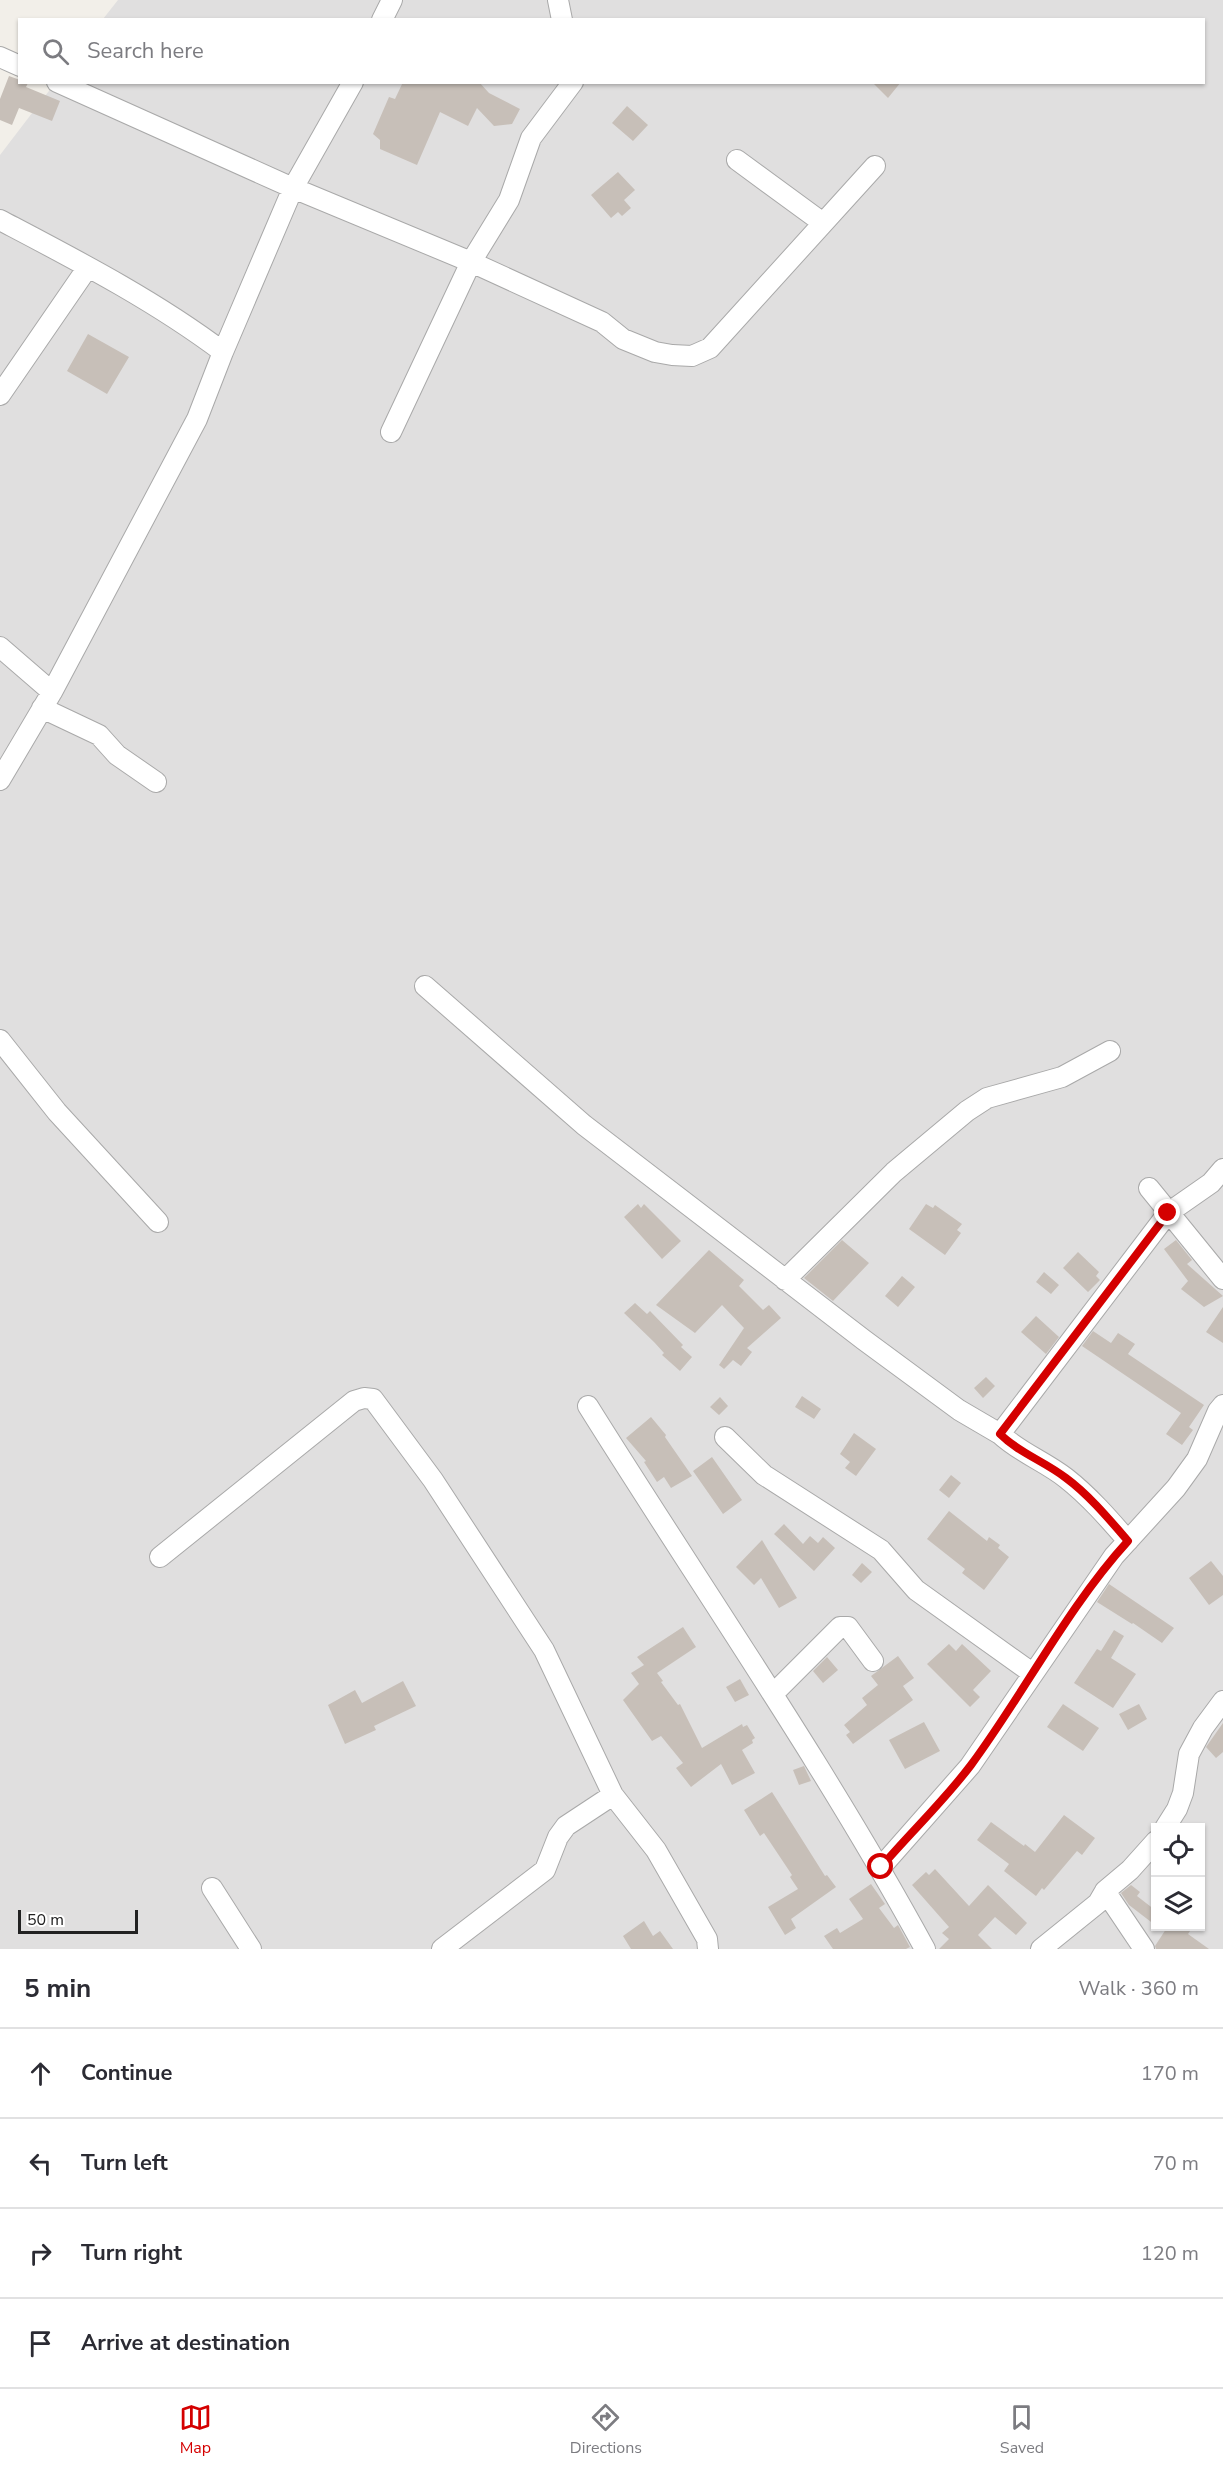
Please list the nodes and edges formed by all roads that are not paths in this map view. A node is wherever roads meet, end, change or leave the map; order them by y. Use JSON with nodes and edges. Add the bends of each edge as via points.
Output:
{"nodes":[{"id":1,"x":392,"y":0,"type":"edge"},
{"id":2,"x":558,"y":0,"type":"edge"},
{"id":3,"x":383,"y":18,"type":"edge"},
{"id":4,"x":562,"y":18,"type":"edge"},
{"id":5,"x":0,"y":57,"type":"edge"},
{"id":6,"x":18,"y":65,"type":"edge"},
{"id":7,"x":61,"y":84,"type":"edge"},
{"id":8,"x":352,"y":84,"type":"edge"},
{"id":9,"x":572,"y":84,"type":"edge"},
{"id":10,"x":737,"y":160,"type":"dead end"},
{"id":11,"x":875,"y":166,"type":"dead end"},
{"id":12,"x":293,"y":188,"type":"junction"},
{"id":13,"x":0,"y":220,"type":"edge"},
{"id":14,"x":823,"y":223,"type":"junction"},
{"id":15,"x":471,"y":262,"type":"junction"},
{"id":16,"x":88,"y":267,"type":"junction"},
{"id":17,"x":223,"y":352,"type":"junction"},
{"id":18,"x":0,"y":395,"type":"edge"},
{"id":19,"x":390,"y":432,"type":"dead end"},
{"id":20,"x":0,"y":647,"type":"edge"},
{"id":21,"x":47,"y":700,"type":"junction"},
{"id":22,"x":0,"y":780,"type":"edge"},
{"id":23,"x":156,"y":782,"type":"dead end"},
{"id":24,"x":425,"y":986,"type":"dead end"},
{"id":25,"x":0,"y":1040,"type":"edge"},
{"id":26,"x":1110,"y":1051,"type":"dead end"},
{"id":27,"x":1223,"y":1168,"type":"edge"},
{"id":28,"x":1149,"y":1188,"type":"dead end"},
{"id":29,"x":1168,"y":1213,"type":"junction"},
{"id":30,"x":158,"y":1222,"type":"dead end"},
{"id":31,"x":1223,"y":1279,"type":"edge"},
{"id":32,"x":785,"y":1280,"type":"junction"},
{"id":33,"x":1223,"y":1405,"type":"edge"},
{"id":34,"x":588,"y":1406,"type":"dead end"},
{"id":35,"x":1000,"y":1434,"type":"junction"},
{"id":36,"x":726,"y":1437,"type":"dead end"},
{"id":37,"x":1128,"y":1541,"type":"junction"},
{"id":38,"x":160,"y":1557,"type":"dead end"},
{"id":39,"x":873,"y":1661,"type":"dead end"},
{"id":40,"x":1032,"y":1673,"type":"junction"},
{"id":41,"x":773,"y":1694,"type":"junction"},
{"id":42,"x":1223,"y":1701,"type":"edge"},
{"id":43,"x":613,"y":1795,"type":"junction"},
{"id":44,"x":1168,"y":1823,"type":"edge"},
{"id":45,"x":1151,"y":1846,"type":"edge"},
{"id":46,"x":881,"y":1867,"type":"junction"},
{"id":47,"x":212,"y":1888,"type":"dead end"},
{"id":48,"x":1105,"y":1891,"type":"junction"},
{"id":49,"x":251,"y":1949,"type":"edge"},
{"id":50,"x":442,"y":1949,"type":"edge"},
{"id":51,"x":708,"y":1949,"type":"edge"},
{"id":52,"x":925,"y":1949,"type":"edge"},
{"id":53,"x":1041,"y":1949,"type":"edge"},
{"id":54,"x":1144,"y":1949,"type":"edge"}],
"edges":[{"from":1,"to":3,"type":"street"},
{"from":2,"to":4,"type":"street"},
{"from":5,"to":6,"type":"street"},
{"from":7,"to":12,"type":"street"},
{"from":8,"to":12,"type":"street"},
{"from":9,"to":15,"type":"street","via":[[531,138],[509,200]]},
{"from":10,"to":14,"type":"street"},
{"from":11,"to":14,"type":"street"},
{"from":12,"to":15,"type":"street"},
{"from":12,"to":17,"type":"street"},
{"from":13,"to":16,"type":"street"},
{"from":14,"to":15,"type":"street","via":[[710,348],[692,356],[655,352],[623,339],[602,322]]},
{"from":15,"to":19,"type":"street"},
{"from":16,"to":17,"type":"street","via":[[188,326]]},
{"from":16,"to":18,"type":"street"},
{"from":17,"to":21,"type":"street","via":[[197,420]]},
{"from":20,"to":21,"type":"street"},
{"from":21,"to":22,"type":"street"},
{"from":21,"to":23,"type":"street","via":[[99,735],[117,755]]},
{"from":24,"to":32,"type":"street","via":[[584,1125]]},
{"from":25,"to":30,"type":"street","via":[[57,1112]]},
{"from":26,"to":32,"type":"street","via":[[1062,1077],[987,1098],[967,1111],[894,1172]]},
{"from":27,"to":29,"type":"street","via":[[1211,1183]]},
{"from":28,"to":29,"type":"street"},
{"from":29,"to":31,"type":"street"},
{"from":29,"to":35,"type":"street"},
{"from":32,"to":35,"type":"street","via":[[959,1410]]},
{"from":33,"to":37,"type":"street","via":[[1197,1459]]},
{"from":34,"to":41,"type":"street"},
{"from":35,"to":37,"type":"street","via":[[1017,1449],[1066,1478]]},
{"from":36,"to":40,"type":"street","via":[[764,1475],[881,1550],[916,1590]]},
{"from":37,"to":40,"type":"street"},
{"from":38,"to":43,"type":"street","via":[[354,1401],[374,1399],[433,1480],[544,1650]]},
{"from":39,"to":41,"type":"street","via":[[848,1627],[840,1627]]},
{"from":40,"to":46,"type":"street","via":[[970,1766]]},
{"from":41,"to":46,"type":"street"},
{"from":42,"to":44,"type":"street","via":[[1189,1754],[1183,1793]]},
{"from":43,"to":50,"type":"street","via":[[566,1826],[544,1870]]},
{"from":43,"to":51,"type":"street","via":[[656,1850],[707,1939]]},
{"from":45,"to":48,"type":"street"},
{"from":46,"to":52,"type":"street"},
{"from":47,"to":49,"type":"street"},
{"from":48,"to":53,"type":"street","via":[[1098,1902]]},
{"from":48,"to":54,"type":"street"}]}
